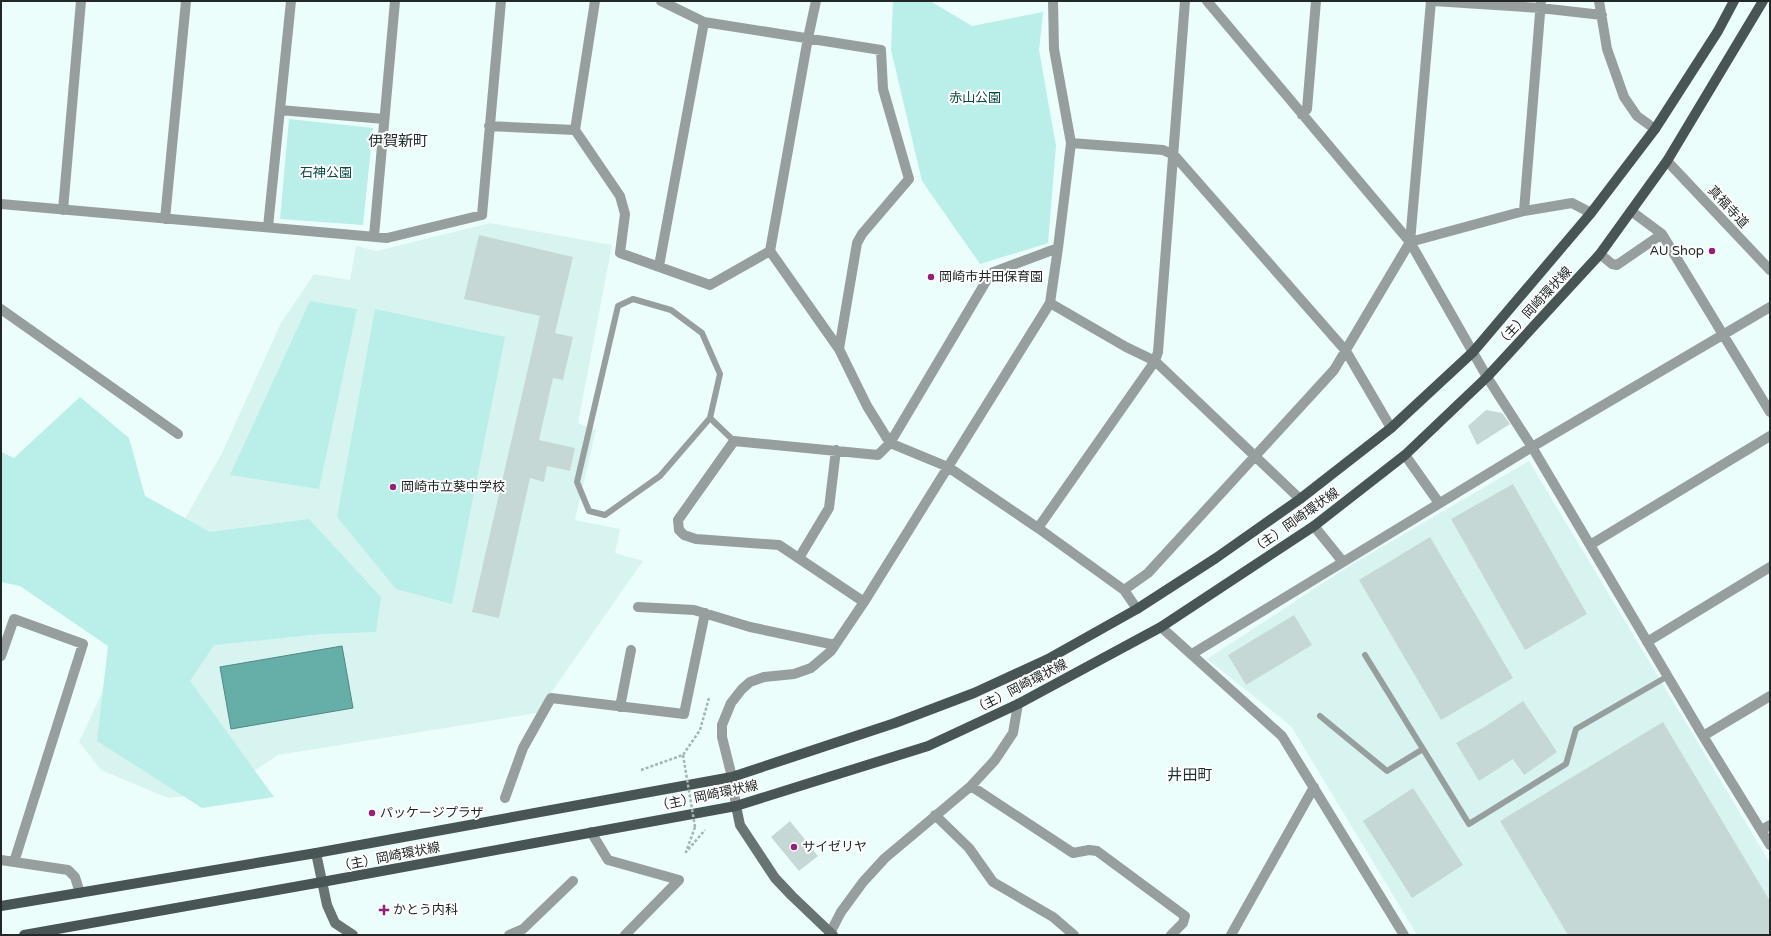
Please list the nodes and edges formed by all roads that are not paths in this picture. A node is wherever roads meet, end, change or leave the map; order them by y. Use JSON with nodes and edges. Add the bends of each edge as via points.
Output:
{"nodes":[{"id":1,"x":80,"y":1,"type":"edge"},
{"id":2,"x":186,"y":1,"type":"edge"},
{"id":3,"x":291,"y":1,"type":"edge"},
{"id":4,"x":395,"y":1,"type":"edge"},
{"id":5,"x":501,"y":1,"type":"edge"},
{"id":6,"x":595,"y":1,"type":"edge"},
{"id":7,"x":816,"y":1,"type":"edge"},
{"id":8,"x":1053,"y":1,"type":"edge"},
{"id":9,"x":1185,"y":1,"type":"edge"},
{"id":10,"x":1206,"y":1,"type":"edge"},
{"id":11,"x":1316,"y":1,"type":"edge"},
{"id":12,"x":1432,"y":1,"type":"edge"},
{"id":13,"x":1600,"y":1,"type":"edge"},
{"id":14,"x":1734,"y":1,"type":"edge"},
{"id":15,"x":1763,"y":1,"type":"edge"},
{"id":16,"x":665,"y":2,"type":"edge"},
{"id":17,"x":1541,"y":5,"type":"edge"},
{"id":18,"x":1602,"y":15,"type":"junction"},
{"id":19,"x":704,"y":22,"type":"junction"},
{"id":20,"x":808,"y":38,"type":"junction"},
{"id":21,"x":280,"y":110,"type":"junction"},
{"id":22,"x":1302,"y":115,"type":"junction"},
{"id":23,"x":384,"y":119,"type":"junction"},
{"id":24,"x":489,"y":126,"type":"junction"},
{"id":25,"x":1655,"y":129,"type":"junction"},
{"id":26,"x":576,"y":130,"type":"junction"},
{"id":27,"x":1071,"y":143,"type":"junction"},
{"id":28,"x":1174,"y":155,"type":"junction"},
{"id":29,"x":1667,"y":161,"type":"junction"},
{"id":30,"x":1,"y":204,"type":"edge"},
{"id":31,"x":63,"y":210,"type":"junction"},
{"id":32,"x":1524,"y":211,"type":"junction"},
{"id":33,"x":1631,"y":211,"type":"junction"},
{"id":34,"x":1591,"y":214,"type":"junction"},
{"id":35,"x":165,"y":219,"type":"junction"},
{"id":36,"x":268,"y":227,"type":"junction"},
{"id":37,"x":1662,"y":234,"type":"junction"},
{"id":38,"x":374,"y":236,"type":"junction"},
{"id":39,"x":1410,"y":242,"type":"junction"},
{"id":40,"x":1058,"y":248,"type":"junction"},
{"id":41,"x":770,"y":251,"type":"junction"},
{"id":42,"x":1600,"y":254,"type":"junction"},
{"id":43,"x":659,"y":266,"type":"junction"},
{"id":44,"x":1770,"y":270,"type":"edge"},
{"id":45,"x":1050,"y":303,"type":"junction"},
{"id":46,"x":1770,"y":307,"type":"edge"},
{"id":47,"x":1,"y":309,"type":"edge"},
{"id":48,"x":1722,"y":335,"type":"junction"},
{"id":49,"x":839,"y":349,"type":"junction"},
{"id":50,"x":1346,"y":351,"type":"junction"},
{"id":51,"x":1473,"y":352,"type":"junction"},
{"id":52,"x":1155,"y":362,"type":"junction"},
{"id":53,"x":1487,"y":377,"type":"junction"},
{"id":54,"x":1770,"y":412,"type":"edge"},
{"id":55,"x":710,"y":418,"type":"junction"},
{"id":56,"x":1391,"y":428,"type":"junction"},
{"id":57,"x":178,"y":434,"type":"dead end"},
{"id":58,"x":1770,"y":436,"type":"edge"},
{"id":59,"x":734,"y":441,"type":"junction"},
{"id":60,"x":890,"y":443,"type":"junction"},
{"id":61,"x":1532,"y":447,"type":"junction"},
{"id":62,"x":836,"y":450,"type":"junction"},
{"id":63,"x":1405,"y":455,"type":"junction"},
{"id":64,"x":1255,"y":457,"type":"junction"},
{"id":65,"x":948,"y":466,"type":"junction"},
{"id":66,"x":1300,"y":499,"type":"junction"},
{"id":67,"x":1439,"y":503,"type":"junction"},
{"id":68,"x":1314,"y":526,"type":"junction"},
{"id":69,"x":1038,"y":528,"type":"junction"},
{"id":70,"x":1590,"y":545,"type":"junction"},
{"id":71,"x":799,"y":558,"type":"junction"},
{"id":72,"x":1343,"y":562,"type":"junction"},
{"id":73,"x":1770,"y":567,"type":"edge"},
{"id":74,"x":1124,"y":590,"type":"junction"},
{"id":75,"x":864,"y":602,"type":"junction"},
{"id":76,"x":638,"y":607,"type":"dead end"},
{"id":77,"x":1137,"y":609,"type":"junction"},
{"id":78,"x":705,"y":614,"type":"junction"},
{"id":79,"x":1161,"y":627,"type":"junction"},
{"id":80,"x":1647,"y":642,"type":"junction"},
{"id":81,"x":835,"y":645,"type":"junction"},
{"id":82,"x":631,"y":650,"type":"dead end"},
{"id":83,"x":1192,"y":654,"type":"junction"},
{"id":84,"x":1365,"y":655,"type":"dead end"},
{"id":85,"x":1,"y":656,"type":"edge"},
{"id":86,"x":1668,"y":676,"type":"junction"},
{"id":87,"x":1770,"y":696,"type":"edge"},
{"id":88,"x":1018,"y":704,"type":"junction"},
{"id":89,"x":620,"y":707,"type":"junction"},
{"id":90,"x":1320,"y":716,"type":"dead end"},
{"id":91,"x":1703,"y":736,"type":"junction"},
{"id":92,"x":1423,"y":749,"type":"junction"},
{"id":93,"x":732,"y":777,"type":"junction"},
{"id":94,"x":971,"y":786,"type":"junction"},
{"id":95,"x":1314,"y":787,"type":"junction"},
{"id":96,"x":505,"y":798,"type":"dead end"},
{"id":97,"x":736,"y":806,"type":"junction"},
{"id":98,"x":935,"y":815,"type":"junction"},
{"id":99,"x":1770,"y":825,"type":"edge"},
{"id":100,"x":1761,"y":830,"type":"junction"},
{"id":101,"x":591,"y":832,"type":"junction"},
{"id":102,"x":1770,"y":845,"type":"edge"},
{"id":103,"x":316,"y":853,"type":"junction"},
{"id":104,"x":1,"y":860,"type":"edge"},
{"id":105,"x":14,"y":862,"type":"junction"},
{"id":106,"x":573,"y":881,"type":"dead end"},
{"id":107,"x":322,"y":882,"type":"junction"},
{"id":108,"x":80,"y":893,"type":"junction"},
{"id":109,"x":1,"y":906,"type":"edge"},
{"id":110,"x":831,"y":934,"type":"edge"},
{"id":111,"x":24,"y":935,"type":"edge"},
{"id":112,"x":353,"y":935,"type":"edge"},
{"id":113,"x":509,"y":935,"type":"edge"},
{"id":114,"x":625,"y":935,"type":"edge"},
{"id":115,"x":1074,"y":935,"type":"edge"},
{"id":116,"x":1171,"y":935,"type":"edge"},
{"id":117,"x":1231,"y":935,"type":"edge"},
{"id":118,"x":1404,"y":935,"type":"edge"}],
"edges":[{"from":1,"to":31,"type":"street"},
{"from":2,"to":35,"type":"street"},
{"from":3,"to":21,"type":"street"},
{"from":4,"to":23,"type":"street"},
{"from":5,"to":24,"type":"street"},
{"from":6,"to":26,"type":"street"},
{"from":7,"to":20,"type":"street"},
{"from":8,"to":27,"type":"street","via":[[1054,49]]},
{"from":9,"to":28,"type":"street"},
{"from":10,"to":22,"type":"street"},
{"from":11,"to":22,"type":"street","via":[[1307,109]]},
{"from":12,"to":17,"type":"street"},
{"from":12,"to":39,"type":"street"},
{"from":13,"to":18,"type":"street"},
{"from":14,"to":25,"type":"main road","name":"（主）岡崎環状線","via":[[1718,31]]},
{"from":15,"to":29,"type":"main road","name":"（主）岡崎環状線"},
{"from":16,"to":19,"type":"street"},
{"from":17,"to":18,"type":"street"},
{"from":17,"to":32,"type":"street"},
{"from":18,"to":25,"type":"street","via":[[1607,49],[1624,97],[1637,116]]},
{"from":19,"to":20,"type":"street"},
{"from":19,"to":43,"type":"street"},
{"from":20,"to":41,"type":"street"},
{"from":20,"to":49,"type":"street","via":[[881,50],[883,89],[908,179],[857,243]]},
{"from":21,"to":23,"type":"street"},
{"from":21,"to":36,"type":"street"},
{"from":22,"to":39,"type":"street"},
{"from":23,"to":38,"type":"street"},
{"from":24,"to":26,"type":"street"},
{"from":24,"to":38,"type":"street","via":[[482,215],[387,238]]},
{"from":25,"to":34,"type":"main road","name":"（主）岡崎環状線"},
{"from":26,"to":43,"type":"street","via":[[620,196],[625,214],[620,253]]},
{"from":27,"to":28,"type":"street","via":[[1163,150]]},
{"from":27,"to":40,"type":"street"},
{"from":28,"to":50,"type":"street"},
{"from":28,"to":52,"type":"street","via":[[1158,352]]},
{"from":29,"to":33,"type":"main road","name":"（主）岡崎環状線"},
{"from":29,"to":44,"type":"street","name":"真福寺道"},
{"from":30,"to":31,"type":"street"},
{"from":31,"to":35,"type":"street"},
{"from":32,"to":34,"type":"street","via":[[1572,203]]},
{"from":32,"to":39,"type":"street"},
{"from":33,"to":37,"type":"street"},
{"from":33,"to":42,"type":"main road","name":"（主）岡崎環状線"},
{"from":34,"to":51,"type":"main road","name":"（主）岡崎環状線"},
{"from":35,"to":36,"type":"street"},
{"from":36,"to":38,"type":"street"},
{"from":37,"to":42,"type":"street","via":[[1617,265]]},
{"from":37,"to":48,"type":"street"},
{"from":39,"to":50,"type":"street"},
{"from":39,"to":51,"type":"street"},
{"from":40,"to":45,"type":"street"},
{"from":40,"to":60,"type":"street","via":[[991,273]]},
{"from":41,"to":43,"type":"street","via":[[710,284]]},
{"from":41,"to":49,"type":"street"},
{"from":42,"to":53,"type":"main road","name":"（主）岡崎環状線"},
{"from":45,"to":52,"type":"street"},
{"from":45,"to":65,"type":"street"},
{"from":46,"to":48,"type":"street"},
{"from":47,"to":57,"type":"street"},
{"from":48,"to":54,"type":"street"},
{"from":48,"to":61,"type":"street"},
{"from":49,"to":60,"type":"street","via":[[867,406]]},
{"from":50,"to":56,"type":"street"},
{"from":50,"to":64,"type":"street","via":[[1334,370]]},
{"from":51,"to":53,"type":"street"},
{"from":51,"to":56,"type":"main road","name":"（主）岡崎環状線"},
{"from":52,"to":64,"type":"street"},
{"from":52,"to":69,"type":"street"},
{"from":53,"to":61,"type":"street"},
{"from":53,"to":63,"type":"main road","name":"（主）岡崎環状線"},
{"from":55,"to":55,"type":"lane","via":[[720,374],[702,333],[671,310],[634,299],[618,306],[576,482],[589,511],[605,515],[660,476]]},
{"from":55,"to":59,"type":"lane"},
{"from":56,"to":66,"type":"main road","name":"（主）岡崎環状線"},
{"from":58,"to":70,"type":"street"},
{"from":59,"to":62,"type":"street"},
{"from":59,"to":71,"type":"street","via":[[678,520],[679,530],[684,535],[696,539],[779,545]]},
{"from":60,"to":62,"type":"street","via":[[878,455]]},
{"from":60,"to":65,"type":"street"},
{"from":61,"to":67,"type":"street"},
{"from":61,"to":70,"type":"street"},
{"from":62,"to":71,"type":"street","via":[[829,508]]},
{"from":63,"to":67,"type":"street"},
{"from":63,"to":68,"type":"main road","name":"（主）岡崎環状線"},
{"from":64,"to":66,"type":"street"},
{"from":64,"to":74,"type":"street","via":[[1148,573]]},
{"from":65,"to":69,"type":"street"},
{"from":65,"to":75,"type":"street"},
{"from":66,"to":77,"type":"main road","name":"（主）岡崎環状線"},
{"from":67,"to":72,"type":"street"},
{"from":68,"to":72,"type":"street"},
{"from":68,"to":79,"type":"main road","name":"（主）岡崎環状線"},
{"from":69,"to":74,"type":"street"},
{"from":70,"to":80,"type":"street"},
{"from":71,"to":75,"type":"street"},
{"from":72,"to":83,"type":"street"},
{"from":73,"to":80,"type":"street"},
{"from":74,"to":77,"type":"street"},
{"from":75,"to":81,"type":"street"},
{"from":76,"to":78,"type":"street","via":[[694,610]]},
{"from":77,"to":93,"type":"main road","name":"（主）岡崎環状線","via":[[1048,659],[974,693],[895,723]]},
{"from":78,"to":81,"type":"street","via":[[750,627]]},
{"from":78,"to":89,"type":"street","via":[[684,714]]},
{"from":79,"to":83,"type":"street"},
{"from":79,"to":88,"type":"main road","name":"（主）岡崎環状線"},
{"from":80,"to":86,"type":"street"},
{"from":81,"to":93,"type":"street","via":[[812,668],[750,682],[731,703],[722,725]]},
{"from":82,"to":89,"type":"street"},
{"from":83,"to":95,"type":"street","via":[[1282,736]]},
{"from":84,"to":92,"type":"lane"},
{"from":85,"to":105,"type":"street","via":[[14,619],[83,644]]},
{"from":86,"to":91,"type":"street"},
{"from":86,"to":92,"type":"lane","via":[[1576,729],[1566,764],[1469,824]]},
{"from":87,"to":91,"type":"street"},
{"from":88,"to":94,"type":"street","via":[[1013,734],[995,760]]},
{"from":88,"to":97,"type":"main road","name":"（主）岡崎環状線","via":[[928,746]]},
{"from":89,"to":96,"type":"street","via":[[551,698],[523,748]]},
{"from":90,"to":92,"type":"lane","via":[[1387,771]]},
{"from":91,"to":100,"type":"street"},
{"from":93,"to":97,"type":"street"},
{"from":93,"to":103,"type":"main road","name":"（主）岡崎環状線"},
{"from":94,"to":98,"type":"street"},
{"from":94,"to":116,"type":"street","via":[[1073,853],[1098,851],[1185,916],[1183,923]]},
{"from":95,"to":117,"type":"street"},
{"from":95,"to":118,"type":"street"},
{"from":97,"to":101,"type":"main road","name":"（主）岡崎環状線"},
{"from":97,"to":110,"type":"street","via":[[740,825],[775,878]]},
{"from":98,"to":110,"type":"street","via":[[885,858],[863,882],[841,912]]},
{"from":98,"to":115,"type":"street","via":[[969,848],[993,882],[1053,917]]},
{"from":99,"to":100,"type":"street"},
{"from":100,"to":102,"type":"street"},
{"from":101,"to":107,"type":"main road","name":"（主）岡崎環状線"},
{"from":101,"to":114,"type":"street","via":[[608,860],[678,880]]},
{"from":103,"to":107,"type":"street"},
{"from":103,"to":108,"type":"main road","name":"（主）岡崎環状線"},
{"from":104,"to":105,"type":"street"},
{"from":105,"to":108,"type":"street","via":[[68,870],[75,877]]},
{"from":106,"to":113,"type":"street","via":[[522,929]]},
{"from":107,"to":111,"type":"main road","name":"（主）岡崎環状線"},
{"from":107,"to":112,"type":"street","via":[[327,905],[335,923]]},
{"from":108,"to":109,"type":"main road","name":"（主）岡崎環状線"}]}
